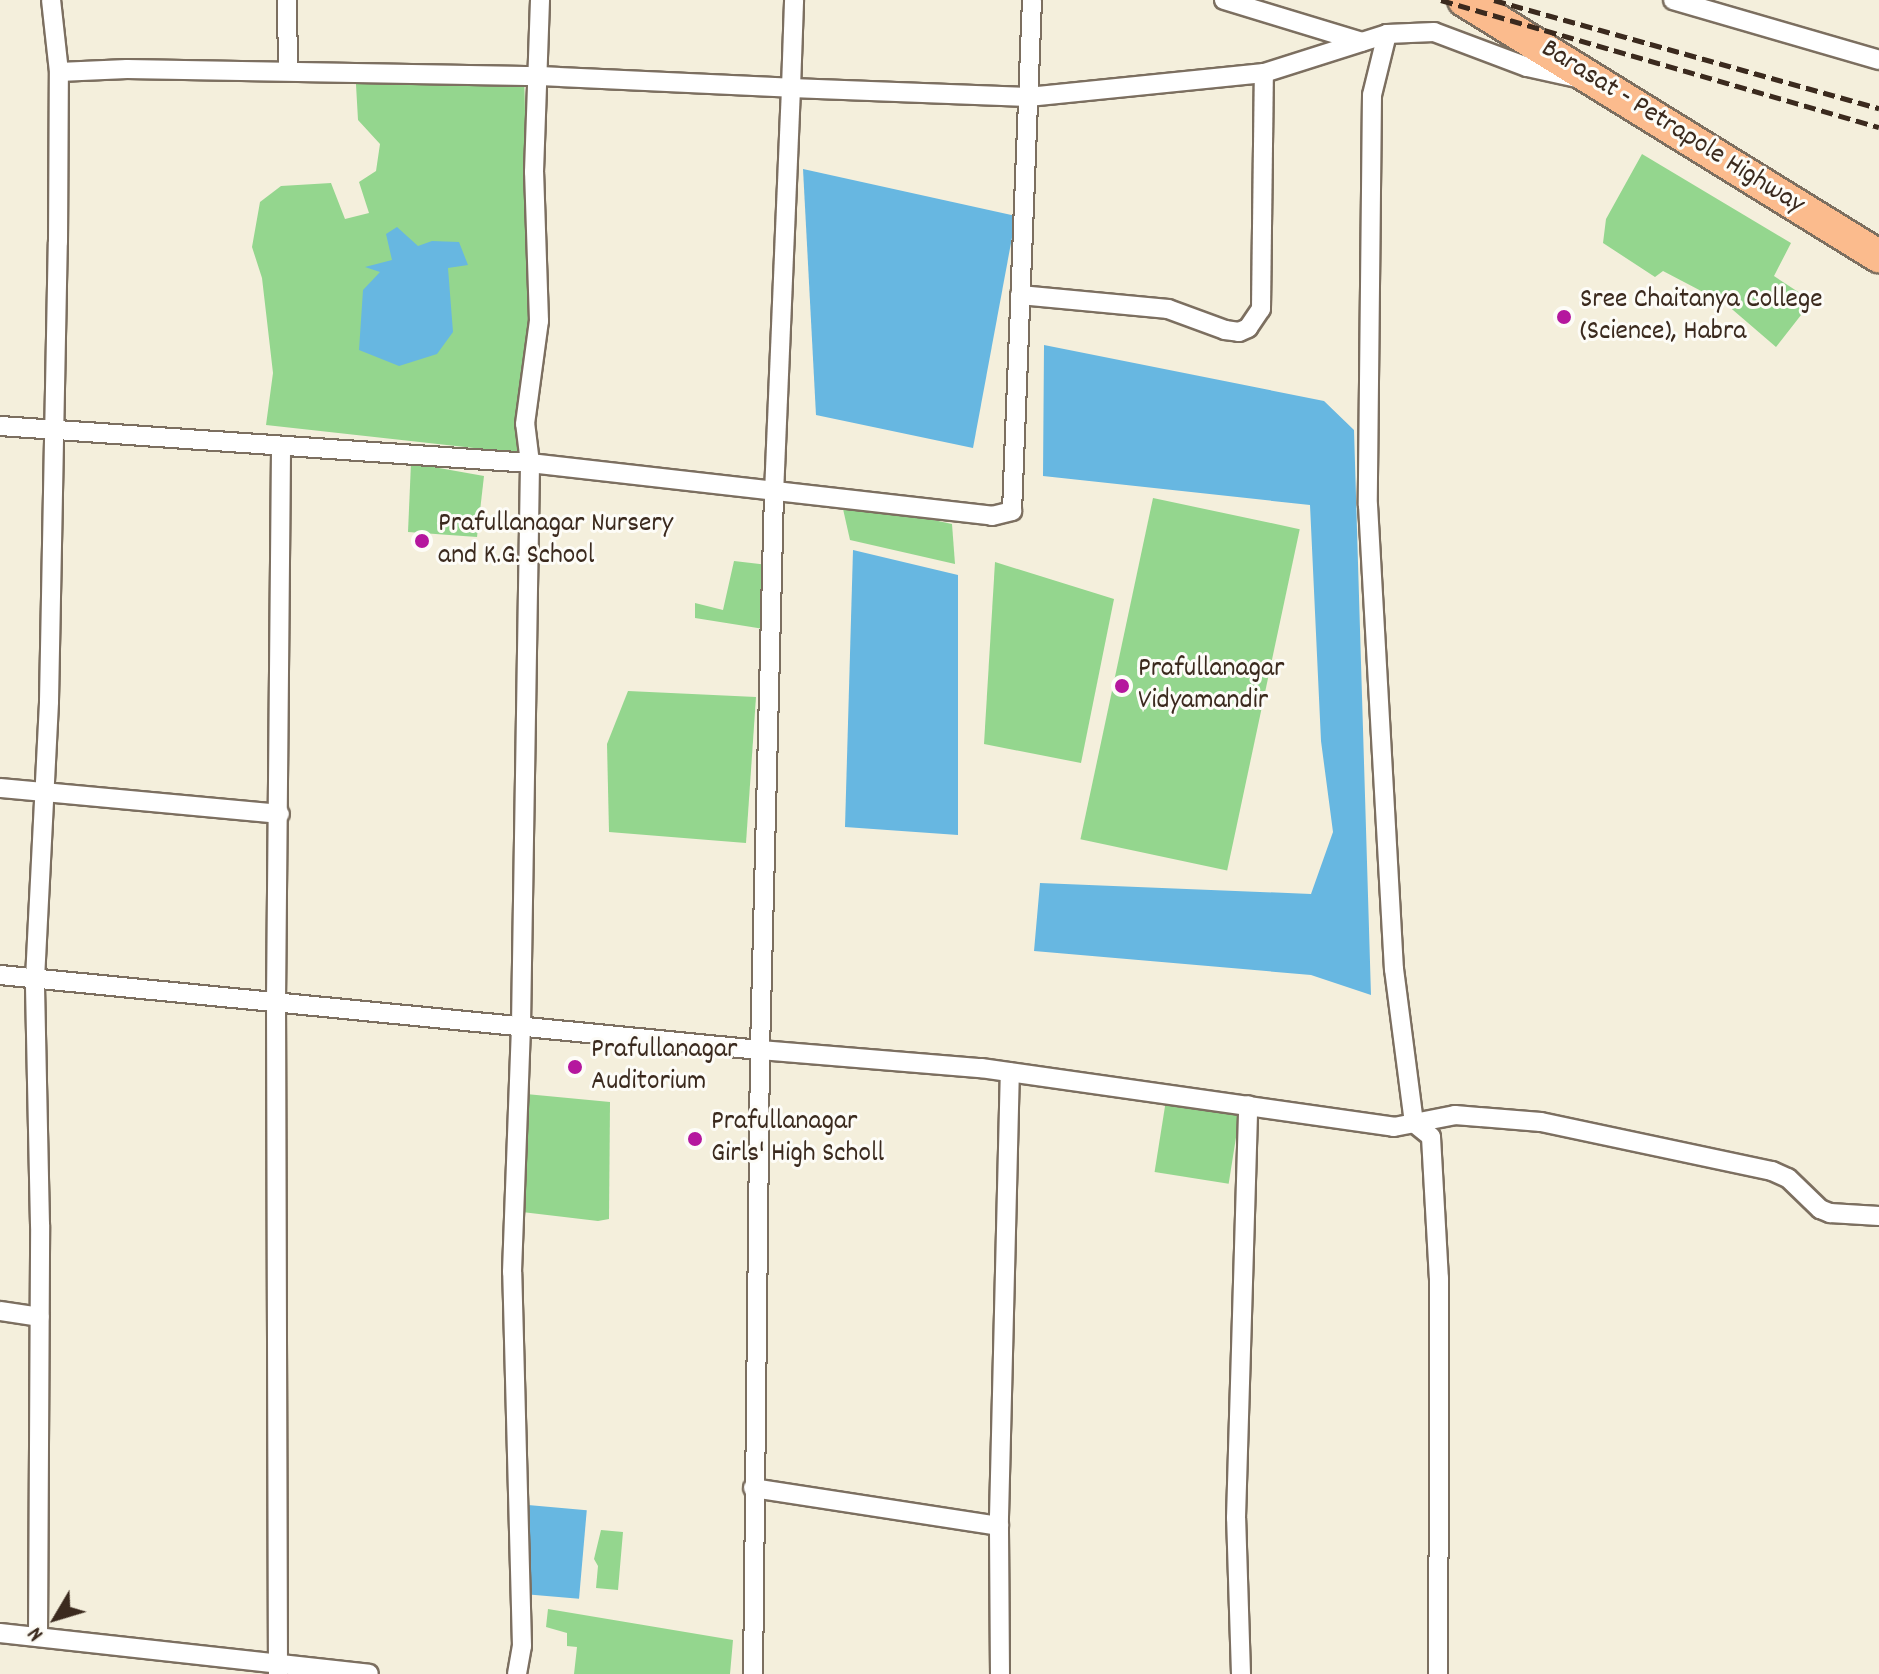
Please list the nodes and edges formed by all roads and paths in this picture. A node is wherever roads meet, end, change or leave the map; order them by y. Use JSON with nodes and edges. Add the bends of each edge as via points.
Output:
{"nodes":[{"id":1,"x":51,"y":0,"type":"edge"},
{"id":2,"x":287,"y":0,"type":"edge"},
{"id":3,"x":540,"y":0,"type":"edge"},
{"id":4,"x":794,"y":0,"type":"edge"},
{"id":5,"x":1032,"y":0,"type":"edge"},
{"id":6,"x":1224,"y":0,"type":"edge"},
{"id":7,"x":1464,"y":0,"type":"edge"},
{"id":8,"x":1673,"y":0,"type":"edge"},
{"id":9,"x":1387,"y":34,"type":"junction"},
{"id":10,"x":1362,"y":42,"type":"junction"},
{"id":11,"x":1879,"y":60,"type":"edge"},
{"id":12,"x":288,"y":71,"type":"junction"},
{"id":13,"x":59,"y":72,"type":"junction"},
{"id":14,"x":1264,"y":73,"type":"junction"},
{"id":15,"x":540,"y":76,"type":"junction"},
{"id":16,"x":1600,"y":82,"type":"junction"},
{"id":17,"x":791,"y":88,"type":"junction"},
{"id":18,"x":1028,"y":97,"type":"junction"},
{"id":19,"x":1879,"y":256,"type":"edge"},
{"id":20,"x":1020,"y":295,"type":"junction"},
{"id":21,"x":0,"y":426,"type":"edge"},
{"id":22,"x":54,"y":429,"type":"junction"},
{"id":23,"x":281,"y":446,"type":"junction"},
{"id":24,"x":530,"y":463,"type":"junction"},
{"id":25,"x":774,"y":493,"type":"junction"},
{"id":26,"x":0,"y":788,"type":"edge"},
{"id":27,"x":44,"y":792,"type":"junction"},
{"id":28,"x":280,"y":814,"type":"junction"},
{"id":29,"x":0,"y":975,"type":"edge"},
{"id":30,"x":35,"y":979,"type":"junction"},
{"id":31,"x":276,"y":1002,"type":"junction"},
{"id":32,"x":521,"y":1025,"type":"junction"},
{"id":33,"x":760,"y":1050,"type":"junction"},
{"id":34,"x":1010,"y":1072,"type":"junction"},
{"id":35,"x":1248,"y":1105,"type":"junction"},
{"id":36,"x":1414,"y":1123,"type":"junction"},
{"id":37,"x":1879,"y":1216,"type":"edge"},
{"id":38,"x":0,"y":1311,"type":"edge"},
{"id":39,"x":40,"y":1317,"type":"junction"},
{"id":40,"x":753,"y":1488,"type":"junction"},
{"id":41,"x":999,"y":1526,"type":"junction"},
{"id":42,"x":0,"y":1633,"type":"edge"},
{"id":43,"x":38,"y":1637,"type":"junction"},
{"id":44,"x":278,"y":1669,"type":"edge"},
{"id":45,"x":369,"y":1674,"type":"edge"},
{"id":46,"x":517,"y":1674,"type":"edge"},
{"id":47,"x":753,"y":1674,"type":"edge"},
{"id":48,"x":1000,"y":1674,"type":"edge"},
{"id":49,"x":1241,"y":1674,"type":"edge"},
{"id":50,"x":1438,"y":1674,"type":"edge"}],
"edges":[{"from":1,"to":13,"type":"street"},
{"from":2,"to":12,"type":"street"},
{"from":3,"to":15,"type":"street"},
{"from":4,"to":17,"type":"street"},
{"from":5,"to":18,"type":"street"},
{"from":6,"to":10,"type":"street"},
{"from":7,"to":16,"type":"highway","name":"Barasat - Petrapole Highway"},
{"from":8,"to":11,"type":"street"},
{"from":9,"to":10,"type":"street"},
{"from":9,"to":16,"type":"street","via":[[1448,34],[1527,67]]},
{"from":9,"to":36,"type":"street","via":[[1372,95],[1368,505],[1394,969]]},
{"from":10,"to":14,"type":"street"},
{"from":12,"to":13,"type":"street"},
{"from":12,"to":15,"type":"street"},
{"from":13,"to":22,"type":"street"},
{"from":14,"to":18,"type":"street"},
{"from":14,"to":20,"type":"street","via":[[1262,301],[1248,328],[1225,330],[1168,309]]},
{"from":15,"to":17,"type":"street"},
{"from":15,"to":24,"type":"street","via":[[534,172],[539,321],[525,424]]},
{"from":16,"to":19,"type":"highway","name":"Barasat - Petrapole Highway"},
{"from":17,"to":18,"type":"street"},
{"from":17,"to":25,"type":"street"},
{"from":18,"to":20,"type":"street"},
{"from":20,"to":25,"type":"street","via":[[1012,511],[992,516]]},
{"from":21,"to":22,"type":"street"},
{"from":22,"to":23,"type":"street"},
{"from":22,"to":27,"type":"street"},
{"from":23,"to":24,"type":"street"},
{"from":23,"to":28,"type":"street"},
{"from":24,"to":25,"type":"street"},
{"from":24,"to":32,"type":"street"},
{"from":25,"to":33,"type":"street"},
{"from":26,"to":27,"type":"street"},
{"from":27,"to":28,"type":"street"},
{"from":27,"to":30,"type":"street"},
{"from":28,"to":31,"type":"street"},
{"from":29,"to":30,"type":"street"},
{"from":30,"to":31,"type":"street"},
{"from":30,"to":39,"type":"street"},
{"from":31,"to":32,"type":"street"},
{"from":31,"to":44,"type":"street"},
{"from":32,"to":33,"type":"street"},
{"from":32,"to":46,"type":"street","via":[[512,1272],[522,1646]]},
{"from":33,"to":34,"type":"street"},
{"from":33,"to":40,"type":"street"},
{"from":34,"to":35,"type":"street"},
{"from":34,"to":41,"type":"street"},
{"from":35,"to":36,"type":"street","via":[[1394,1127]]},
{"from":35,"to":49,"type":"street","via":[[1236,1518]]},
{"from":36,"to":37,"type":"street","via":[[1455,1115],[1541,1122],[1772,1171],[1788,1178],[1820,1209]]},
{"from":36,"to":50,"type":"street","via":[[1431,1137],[1439,1278]]},
{"from":38,"to":39,"type":"street"},
{"from":39,"to":43,"type":"street"},
{"from":40,"to":41,"type":"street"},
{"from":40,"to":47,"type":"street"},
{"from":41,"to":48,"type":"street"},
{"from":42,"to":43,"type":"street"},
{"from":43,"to":44,"type":"street"},
{"from":44,"to":45,"type":"street"}]}
